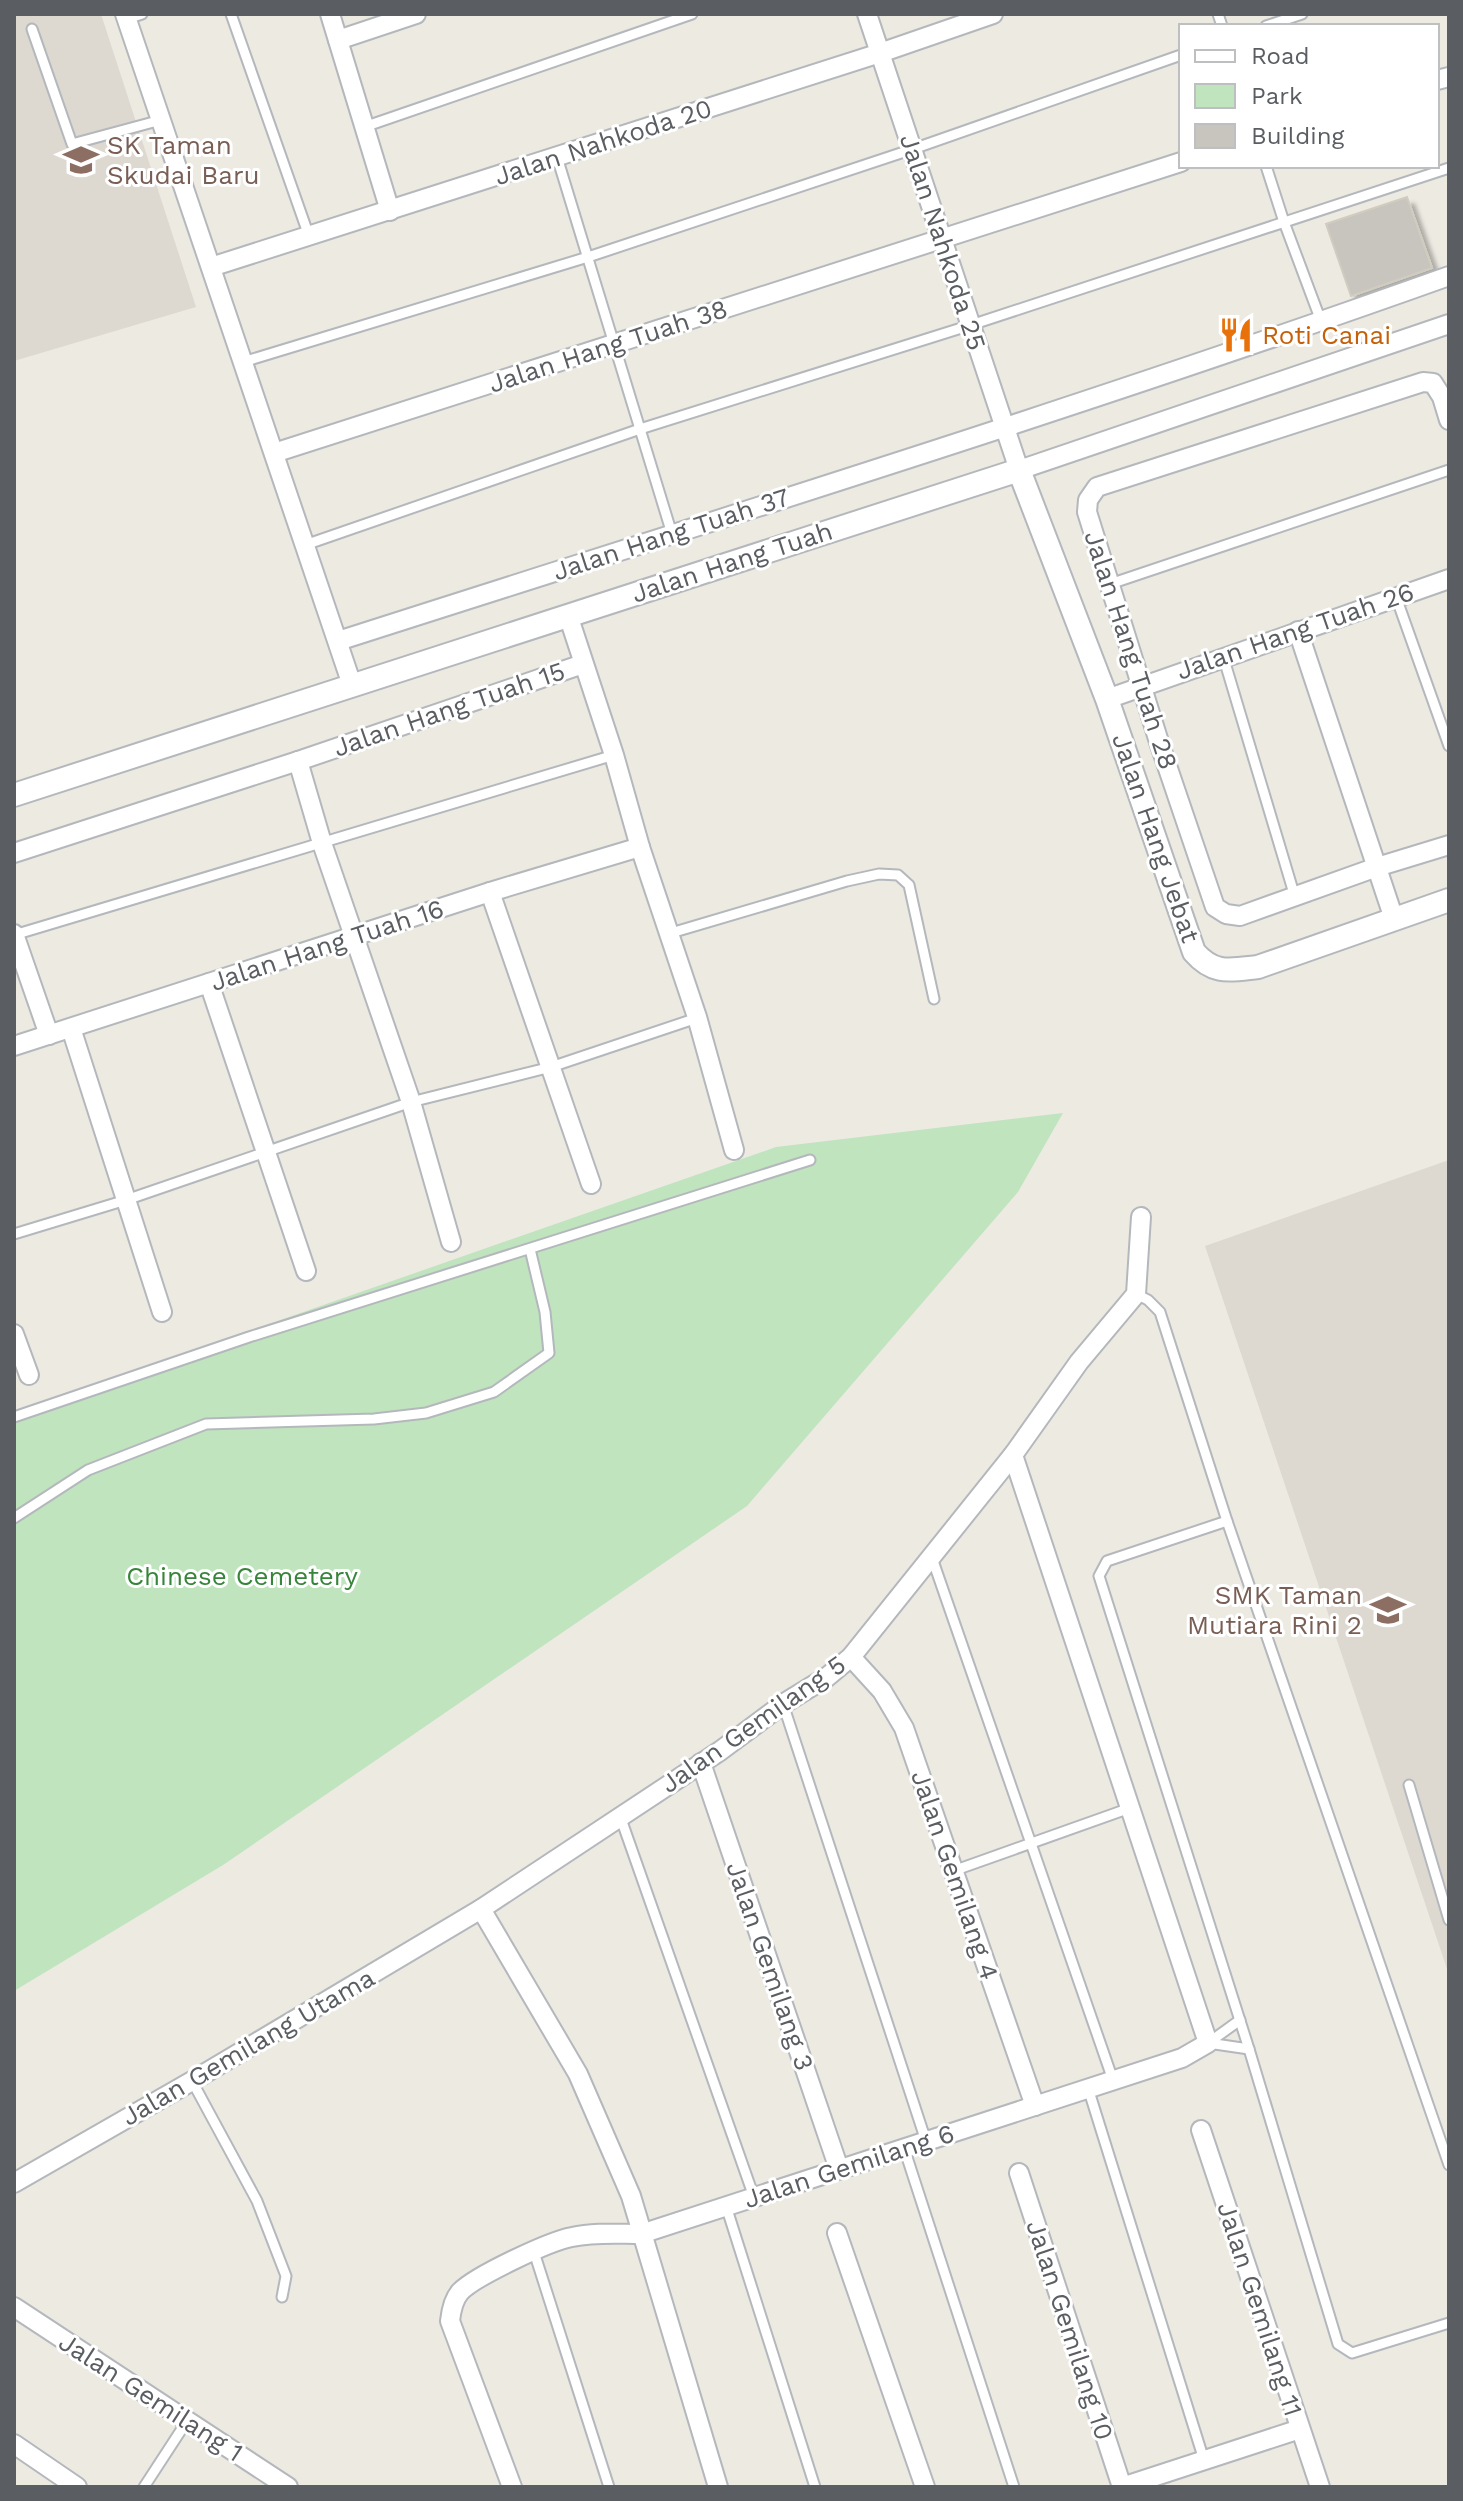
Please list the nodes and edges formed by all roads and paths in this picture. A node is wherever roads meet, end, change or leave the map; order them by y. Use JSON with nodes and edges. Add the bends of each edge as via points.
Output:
{"nodes":[{"id":1,"x":231,"y":14,"type":"edge"},
{"id":2,"x":330,"y":14,"type":"edge"},
{"id":3,"x":416,"y":14,"type":"edge"},
{"id":4,"x":692,"y":14,"type":"edge"},
{"id":5,"x":867,"y":14,"type":"edge"},
{"id":6,"x":1302,"y":14,"type":"edge"},
{"id":7,"x":985,"y":15,"type":"edge"},
{"id":8,"x":131,"y":16,"type":"edge"},
{"id":9,"x":1272,"y":24,"type":"edge"},
{"id":10,"x":32,"y":29,"type":"dead end"},
{"id":11,"x":338,"y":40,"type":"junction"},
{"id":12,"x":880,"y":53,"type":"junction"},
{"id":13,"x":1179,"y":56,"type":"edge"},
{"id":14,"x":161,"y":120,"type":"junction"},
{"id":15,"x":364,"y":127,"type":"junction"},
{"id":16,"x":913,"y":149,"type":"junction"},
{"id":17,"x":557,"y":157,"type":"junction"},
{"id":18,"x":1179,"y":163,"type":"edge"},
{"id":19,"x":1267,"y":168,"type":"edge"},
{"id":20,"x":1449,"y":168,"type":"edge"},
{"id":21,"x":390,"y":211,"type":"junction"},
{"id":22,"x":1284,"y":222,"type":"junction"},
{"id":23,"x":309,"y":236,"type":"junction"},
{"id":24,"x":942,"y":238,"type":"junction"},
{"id":25,"x":588,"y":257,"type":"junction"},
{"id":26,"x":211,"y":267,"type":"junction"},
{"id":27,"x":1449,"y":276,"type":"edge"},
{"id":28,"x":1321,"y":321,"type":"junction"},
{"id":29,"x":1449,"y":324,"type":"edge"},
{"id":30,"x":971,"y":325,"type":"junction"},
{"id":31,"x":614,"y":344,"type":"junction"},
{"id":32,"x":243,"y":362,"type":"junction"},
{"id":33,"x":1449,"y":420,"type":"edge"},
{"id":34,"x":1004,"y":427,"type":"junction"},
{"id":35,"x":640,"y":429,"type":"junction"},
{"id":36,"x":274,"y":453,"type":"junction"},
{"id":37,"x":1019,"y":470,"type":"junction"},
{"id":38,"x":1449,"y":470,"type":"edge"},
{"id":39,"x":672,"y":534,"type":"junction"},
{"id":40,"x":305,"y":545,"type":"junction"},
{"id":41,"x":1449,"y":579,"type":"edge"},
{"id":42,"x":1110,"y":584,"type":"junction"},
{"id":43,"x":1396,"y":597,"type":"junction"},
{"id":44,"x":568,"y":615,"type":"junction"},
{"id":45,"x":1298,"y":631,"type":"junction"},
{"id":46,"x":338,"y":641,"type":"junction"},
{"id":47,"x":1223,"y":656,"type":"junction"},
{"id":48,"x":583,"y":664,"type":"junction"},
{"id":49,"x":352,"y":685,"type":"junction"},
{"id":50,"x":1142,"y":685,"type":"junction"},
{"id":51,"x":1107,"y":699,"type":"junction"},
{"id":52,"x":1449,"y":746,"type":"edge"},
{"id":53,"x":614,"y":755,"type":"junction"},
{"id":54,"x":298,"y":761,"type":"junction"},
{"id":55,"x":14,"y":795,"type":"edge"},
{"id":56,"x":322,"y":843,"type":"junction"},
{"id":57,"x":1449,"y":845,"type":"edge"},
{"id":58,"x":640,"y":847,"type":"junction"},
{"id":59,"x":14,"y":853,"type":"edge"},
{"id":60,"x":1377,"y":867,"type":"junction"},
{"id":61,"x":490,"y":892,"type":"junction"},
{"id":62,"x":1295,"y":897,"type":"junction"},
{"id":63,"x":1449,"y":900,"type":"edge"},
{"id":64,"x":1394,"y":919,"type":"junction"},
{"id":65,"x":671,"y":933,"type":"junction"},
{"id":66,"x":14,"y":934,"type":"edge"},
{"id":67,"x":355,"y":936,"type":"junction"},
{"id":68,"x":209,"y":983,"type":"junction"},
{"id":69,"x":934,"y":999,"type":"dead end"},
{"id":70,"x":697,"y":1017,"type":"junction"},
{"id":71,"x":71,"y":1028,"type":"junction"},
{"id":72,"x":49,"y":1035,"type":"junction"},
{"id":73,"x":14,"y":1046,"type":"edge"},
{"id":74,"x":551,"y":1067,"type":"junction"},
{"id":75,"x":411,"y":1102,"type":"junction"},
{"id":76,"x":734,"y":1150,"type":"dead end"},
{"id":77,"x":266,"y":1152,"type":"junction"},
{"id":78,"x":810,"y":1160,"type":"dead end"},
{"id":79,"x":591,"y":1184,"type":"dead end"},
{"id":80,"x":126,"y":1200,"type":"junction"},
{"id":81,"x":1141,"y":1217,"type":"dead end"},
{"id":82,"x":14,"y":1234,"type":"edge"},
{"id":83,"x":451,"y":1242,"type":"dead end"},
{"id":84,"x":530,"y":1249,"type":"junction"},
{"id":85,"x":306,"y":1271,"type":"dead end"},
{"id":86,"x":1136,"y":1294,"type":"junction"},
{"id":87,"x":162,"y":1312,"type":"dead end"},
{"id":88,"x":14,"y":1334,"type":"edge"},
{"id":89,"x":29,"y":1375,"type":"dead end"},
{"id":90,"x":14,"y":1417,"type":"edge"},
{"id":91,"x":1013,"y":1455,"type":"junction"},
{"id":92,"x":14,"y":1518,"type":"edge"},
{"id":93,"x":1227,"y":1521,"type":"junction"},
{"id":94,"x":931,"y":1555,"type":"junction"},
{"id":95,"x":851,"y":1657,"type":"junction"},
{"id":96,"x":783,"y":1704,"type":"junction"},
{"id":97,"x":701,"y":1763,"type":"junction"},
{"id":98,"x":1409,"y":1785,"type":"dead end"},
{"id":99,"x":1130,"y":1808,"type":"junction"},
{"id":100,"x":620,"y":1816,"type":"junction"},
{"id":101,"x":1031,"y":1842,"type":"junction"},
{"id":102,"x":953,"y":1871,"type":"junction"},
{"id":103,"x":481,"y":1909,"type":"junction"},
{"id":104,"x":1449,"y":1920,"type":"edge"},
{"id":105,"x":1240,"y":2020,"type":"junction"},
{"id":106,"x":1208,"y":2043,"type":"junction"},
{"id":107,"x":1249,"y":2049,"type":"junction"},
{"id":108,"x":1113,"y":2080,"type":"junction"},
{"id":109,"x":192,"y":2081,"type":"junction"},
{"id":110,"x":1088,"y":2088,"type":"junction"},
{"id":111,"x":1035,"y":2106,"type":"junction"},
{"id":112,"x":1201,"y":2130,"type":"dead end"},
{"id":113,"x":926,"y":2141,"type":"junction"},
{"id":114,"x":904,"y":2148,"type":"junction"},
{"id":115,"x":1449,"y":2165,"type":"edge"},
{"id":116,"x":839,"y":2169,"type":"junction"},
{"id":117,"x":1019,"y":2173,"type":"dead end"},
{"id":118,"x":14,"y":2183,"type":"edge"},
{"id":119,"x":754,"y":2197,"type":"junction"},
{"id":120,"x":726,"y":2206,"type":"junction"},
{"id":121,"x":837,"y":2233,"type":"dead end"},
{"id":122,"x":641,"y":2234,"type":"junction"},
{"id":123,"x":534,"y":2252,"type":"junction"},
{"id":124,"x":282,"y":2297,"type":"dead end"},
{"id":125,"x":14,"y":2307,"type":"edge"},
{"id":126,"x":1449,"y":2323,"type":"edge"},
{"id":127,"x":187,"y":2421,"type":"junction"},
{"id":128,"x":1300,"y":2429,"type":"junction"},
{"id":129,"x":14,"y":2444,"type":"edge"},
{"id":130,"x":1204,"y":2460,"type":"junction"},
{"id":131,"x":77,"y":2487,"type":"edge"},
{"id":132,"x":144,"y":2487,"type":"edge"},
{"id":133,"x":288,"y":2487,"type":"edge"},
{"id":134,"x":512,"y":2487,"type":"edge"},
{"id":135,"x":609,"y":2487,"type":"edge"},
{"id":136,"x":718,"y":2487,"type":"edge"},
{"id":137,"x":815,"y":2487,"type":"edge"},
{"id":138,"x":925,"y":2487,"type":"edge"},
{"id":139,"x":1014,"y":2487,"type":"edge"},
{"id":140,"x":1122,"y":2487,"type":"edge"},
{"id":141,"x":1320,"y":2487,"type":"edge"}],
"edges":[{"from":1,"to":23,"type":"lane"},
{"from":2,"to":11,"type":"street"},
{"from":3,"to":11,"type":"street"},
{"from":4,"to":15,"type":"lane"},
{"from":5,"to":12,"type":"street","name":"Jalan Nahkoda 25"},
{"from":6,"to":9,"type":"lane"},
{"from":7,"to":12,"type":"street","name":"Jalan Nahkoda 20"},
{"from":8,"to":14,"type":"street"},
{"from":10,"to":14,"type":"lane","via":[[72,144]]},
{"from":11,"to":15,"type":"street"},
{"from":12,"to":16,"type":"street","name":"Jalan Nahkoda 25"},
{"from":12,"to":17,"type":"street","name":"Jalan Nahkoda 20"},
{"from":13,"to":16,"type":"lane"},
{"from":14,"to":26,"type":"street"},
{"from":15,"to":21,"type":"street"},
{"from":16,"to":24,"type":"street","name":"Jalan Nahkoda 25"},
{"from":16,"to":25,"type":"lane"},
{"from":17,"to":21,"type":"street","name":"Jalan Nahkoda 20"},
{"from":17,"to":25,"type":"lane"},
{"from":18,"to":24,"type":"street","name":"Jalan Hang Tuah 38"},
{"from":19,"to":22,"type":"lane"},
{"from":20,"to":22,"type":"lane"},
{"from":21,"to":23,"type":"street","name":"Jalan Nahkoda 20"},
{"from":22,"to":28,"type":"lane"},
{"from":22,"to":30,"type":"lane"},
{"from":23,"to":26,"type":"street","name":"Jalan Nahkoda 20"},
{"from":24,"to":30,"type":"street","name":"Jalan Nahkoda 25"},
{"from":24,"to":31,"type":"street","name":"Jalan Hang Tuah 38"},
{"from":25,"to":31,"type":"lane"},
{"from":25,"to":32,"type":"lane"},
{"from":26,"to":32,"type":"street"},
{"from":27,"to":28,"type":"street","name":"Jalan Hang Tuah 37"},
{"from":28,"to":34,"type":"street","name":"Jalan Hang Tuah 37"},
{"from":29,"to":37,"type":"street","name":"Jalan Hang Tuah"},
{"from":30,"to":34,"type":"street","name":"Jalan Nahkoda 25"},
{"from":30,"to":35,"type":"lane"},
{"from":31,"to":35,"type":"lane"},
{"from":31,"to":36,"type":"street","name":"Jalan Hang Tuah 38"},
{"from":32,"to":36,"type":"street"},
{"from":33,"to":42,"type":"street","name":"Jalan Hang Tuah 28","via":[[1433,383],[1423,382],[1097,487],[1087,512]]},
{"from":34,"to":37,"type":"street","name":"Jalan Nahkoda 25"},
{"from":34,"to":39,"type":"street","name":"Jalan Hang Tuah 37"},
{"from":35,"to":39,"type":"lane"},
{"from":35,"to":40,"type":"lane"},
{"from":36,"to":40,"type":"street"},
{"from":37,"to":44,"type":"street","name":"Jalan Hang Tuah"},
{"from":37,"to":51,"type":"street","name":"Jalan Hang Jebat"},
{"from":38,"to":42,"type":"lane"},
{"from":39,"to":46,"type":"street","name":"Jalan Hang Tuah 37"},
{"from":40,"to":46,"type":"street"},
{"from":41,"to":43,"type":"street","name":"Jalan Hang Tuah 26"},
{"from":42,"to":50,"type":"street","name":"Jalan Hang Tuah 28"},
{"from":43,"to":45,"type":"street","name":"Jalan Hang Tuah 26"},
{"from":43,"to":52,"type":"lane"},
{"from":44,"to":48,"type":"street"},
{"from":44,"to":49,"type":"street","name":"Jalan Hang Tuah"},
{"from":45,"to":47,"type":"street","name":"Jalan Hang Tuah 26"},
{"from":45,"to":60,"type":"street"},
{"from":46,"to":49,"type":"street"},
{"from":47,"to":50,"type":"street","name":"Jalan Hang Tuah 26"},
{"from":47,"to":62,"type":"lane"},
{"from":48,"to":53,"type":"street","name":"Jalan Hang Tuah 15"},
{"from":48,"to":54,"type":"street","name":"Jalan Hang Tuah 15"},
{"from":49,"to":55,"type":"street","name":"Jalan Hang Tuah"},
{"from":50,"to":51,"type":"street","name":"Jalan Hang Tuah 26"},
{"from":50,"to":62,"type":"street","name":"Jalan Hang Tuah 28","via":[[1215,907],[1240,916]]},
{"from":51,"to":64,"type":"street","name":"Jalan Hang Jebat","via":[[1194,952],[1206,965],[1226,971],[1258,967]]},
{"from":53,"to":56,"type":"lane"},
{"from":53,"to":58,"type":"street","name":"Jalan Hang Tuah 15"},
{"from":54,"to":56,"type":"street"},
{"from":54,"to":59,"type":"street","name":"Jalan Hang Tuah 15"},
{"from":56,"to":66,"type":"lane"},
{"from":56,"to":67,"type":"street"},
{"from":57,"to":60,"type":"street","name":"Jalan Hang Tuah 28"},
{"from":58,"to":61,"type":"street","name":"Jalan Hang Tuah 16"},
{"from":58,"to":65,"type":"street","name":"Jalan Hang Tuah 15"},
{"from":60,"to":62,"type":"street","name":"Jalan Hang Tuah 28"},
{"from":60,"to":64,"type":"street"},
{"from":61,"to":67,"type":"street","name":"Jalan Hang Tuah 16"},
{"from":61,"to":74,"type":"street"},
{"from":63,"to":64,"type":"street","name":"Jalan Hang Jebat"},
{"from":65,"to":69,"type":"lane","via":[[847,881],[898,875],[909,885]]},
{"from":65,"to":70,"type":"street","name":"Jalan Hang Tuah 15"},
{"from":66,"to":72,"type":"street"},
{"from":67,"to":68,"type":"street","name":"Jalan Hang Tuah 16"},
{"from":67,"to":75,"type":"street"},
{"from":68,"to":71,"type":"street","name":"Jalan Hang Tuah 16"},
{"from":68,"to":77,"type":"street"},
{"from":70,"to":74,"type":"lane"},
{"from":70,"to":76,"type":"street","name":"Jalan Hang Tuah 15"},
{"from":71,"to":72,"type":"street","name":"Jalan Hang Tuah 16"},
{"from":71,"to":80,"type":"street"},
{"from":72,"to":73,"type":"street","name":"Jalan Hang Tuah 16"},
{"from":74,"to":75,"type":"lane"},
{"from":74,"to":79,"type":"street"},
{"from":75,"to":77,"type":"lane"},
{"from":75,"to":83,"type":"street"},
{"from":77,"to":80,"type":"lane"},
{"from":77,"to":85,"type":"street"},
{"from":78,"to":84,"type":"lane"},
{"from":80,"to":82,"type":"lane"},
{"from":80,"to":87,"type":"street"},
{"from":81,"to":86,"type":"street"},
{"from":84,"to":90,"type":"lane"},
{"from":84,"to":92,"type":"lane","via":[[549,1353],[494,1392],[400,1416],[206,1424],[88,1470]]},
{"from":86,"to":91,"type":"street","name":"Jalan Gemilang 5","via":[[1079,1362]]},
{"from":86,"to":93,"type":"lane","via":[[1160,1312]]},
{"from":88,"to":89,"type":"street"},
{"from":91,"to":94,"type":"street","name":"Jalan Gemilang 5"},
{"from":91,"to":99,"type":"street"},
{"from":93,"to":105,"type":"lane","via":[[1107,1561],[1099,1576]]},
{"from":93,"to":115,"type":"lane"},
{"from":94,"to":95,"type":"street","name":"Jalan Gemilang 5"},
{"from":94,"to":101,"type":"lane"},
{"from":95,"to":96,"type":"street","name":"Jalan Gemilang 5"},
{"from":95,"to":102,"type":"street","name":"Jalan Gemilang 4","via":[[882,1691],[904,1728]]},
{"from":96,"to":97,"type":"street","name":"Jalan Gemilang 5"},
{"from":96,"to":113,"type":"lane"},
{"from":97,"to":100,"type":"street","name":"Jalan Gemilang 5"},
{"from":97,"to":116,"type":"street","name":"Jalan Gemilang 3"},
{"from":98,"to":104,"type":"lane"},
{"from":99,"to":101,"type":"lane"},
{"from":99,"to":106,"type":"street"},
{"from":100,"to":103,"type":"street","name":"Jalan Gemilang 5"},
{"from":100,"to":119,"type":"lane"},
{"from":101,"to":102,"type":"lane"},
{"from":101,"to":108,"type":"lane"},
{"from":102,"to":111,"type":"street","name":"Jalan Gemilang 4"},
{"from":103,"to":109,"type":"street","name":"Jalan Gemilang Utama"},
{"from":103,"to":122,"type":"street","via":[[578,2074],[631,2196]]},
{"from":105,"to":106,"type":"lane"},
{"from":105,"to":107,"type":"lane"},
{"from":106,"to":107,"type":"lane"},
{"from":106,"to":108,"type":"street","name":"Jalan Gemilang 6","via":[[1182,2058]]},
{"from":107,"to":126,"type":"lane","via":[[1338,2344],[1352,2353]]},
{"from":108,"to":110,"type":"street","name":"Jalan Gemilang 6"},
{"from":109,"to":118,"type":"street","name":"Jalan Gemilang Utama"},
{"from":109,"to":124,"type":"lane","via":[[257,2201],[286,2276]]},
{"from":110,"to":111,"type":"street","name":"Jalan Gemilang 6"},
{"from":110,"to":130,"type":"lane"},
{"from":111,"to":113,"type":"street","name":"Jalan Gemilang 6"},
{"from":112,"to":128,"type":"street","name":"Jalan Gemilang 11"},
{"from":113,"to":114,"type":"street","name":"Jalan Gemilang 6"},
{"from":114,"to":116,"type":"street","name":"Jalan Gemilang 6"},
{"from":114,"to":139,"type":"lane"},
{"from":116,"to":119,"type":"street","name":"Jalan Gemilang 6"},
{"from":117,"to":140,"type":"street","name":"Jalan Gemilang 10"},
{"from":119,"to":120,"type":"street","name":"Jalan Gemilang 6"},
{"from":120,"to":122,"type":"street","name":"Jalan Gemilang 6"},
{"from":120,"to":137,"type":"lane"},
{"from":121,"to":138,"type":"street"},
{"from":122,"to":123,"type":"street","name":"Jalan Gemilang 6","via":[[571,2237]]},
{"from":122,"to":136,"type":"street"},
{"from":123,"to":134,"type":"street","name":"Jalan Gemilang 6","via":[[460,2292],[450,2321]]},
{"from":123,"to":135,"type":"lane"},
{"from":125,"to":127,"type":"street","name":"Jalan Gemilang 1"},
{"from":127,"to":132,"type":"lane"},
{"from":127,"to":133,"type":"street","name":"Jalan Gemilang 1"},
{"from":128,"to":130,"type":"street"},
{"from":128,"to":141,"type":"street","name":"Jalan Gemilang 11"},
{"from":129,"to":131,"type":"street"},
{"from":130,"to":140,"type":"street"}]}
